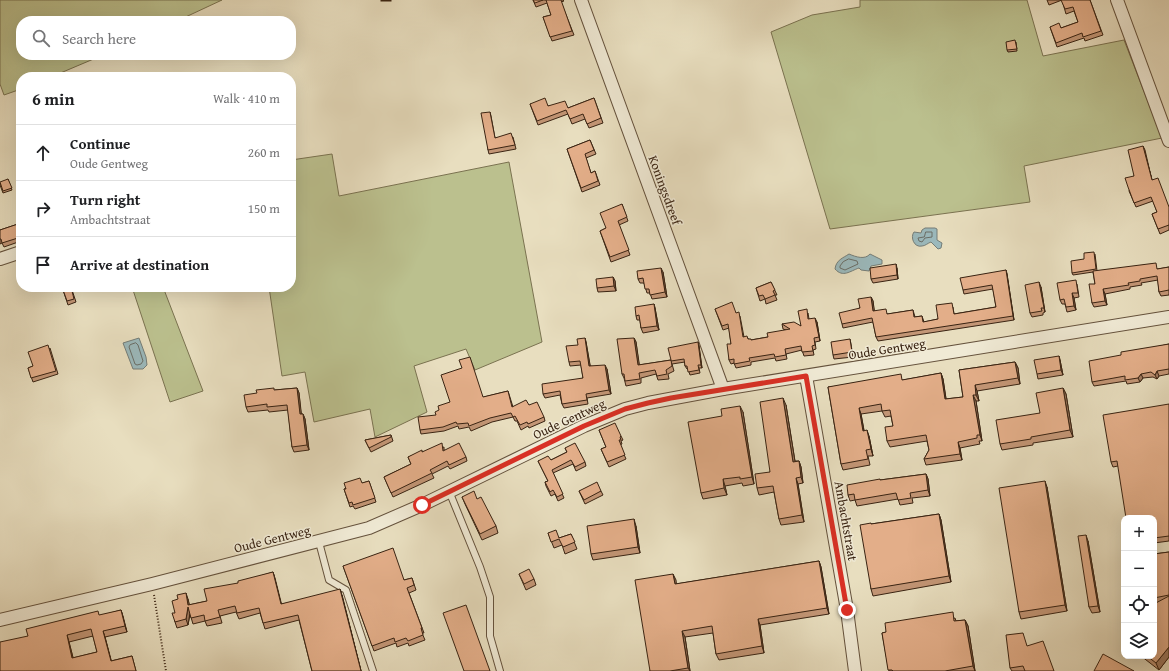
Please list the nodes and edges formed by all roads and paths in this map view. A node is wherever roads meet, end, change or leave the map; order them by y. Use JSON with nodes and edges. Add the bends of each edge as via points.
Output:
{"nodes":[{"id":1,"x":581,"y":0,"type":"edge"},
{"id":2,"x":1117,"y":0,"type":"edge"},
{"id":3,"x":1169,"y":141,"type":"edge"},
{"id":4,"x":16,"y":254,"type":"edge"},
{"id":5,"x":0,"y":259,"type":"edge"},
{"id":6,"x":1169,"y":317,"type":"edge"},
{"id":7,"x":806,"y":376,"type":"junction"},
{"id":8,"x":723,"y":389,"type":"junction"},
{"id":9,"x":449,"y":491,"type":"junction"},
{"id":10,"x":319,"y":542,"type":"junction"},
{"id":11,"x":152,"y":584,"type":"junction"},
{"id":12,"x":0,"y":620,"type":"edge"},
{"id":13,"x":166,"y":671,"type":"edge"},
{"id":14,"x":373,"y":671,"type":"edge"},
{"id":15,"x":500,"y":671,"type":"edge"},
{"id":16,"x":855,"y":671,"type":"edge"}],
"edges":[{"from":1,"to":8,"type":"street","name":"Koningsdreef"},
{"from":2,"to":3,"type":"street"},
{"from":4,"to":5,"type":"street"},
{"from":6,"to":7,"type":"street","name":"Oude Gentweg"},
{"from":7,"to":8,"type":"street","name":"Oude Gentweg"},
{"from":7,"to":16,"type":"street","name":"Ambachtstraat","via":[[847,610]]},
{"from":8,"to":9,"type":"street","name":"Oude Gentweg","via":[[625,409]]},
{"from":9,"to":10,"type":"street","name":"Oude Gentweg","via":[[369,528]]},
{"from":9,"to":15,"type":"lane","via":[[490,597],[490,636]]},
{"from":10,"to":11,"type":"street","name":"Oude Gentweg"},
{"from":10,"to":14,"type":"lane","via":[[329,580],[346,590]]},
{"from":11,"to":12,"type":"street","name":"Oude Gentweg"},
{"from":11,"to":13,"type":"path"}]}
